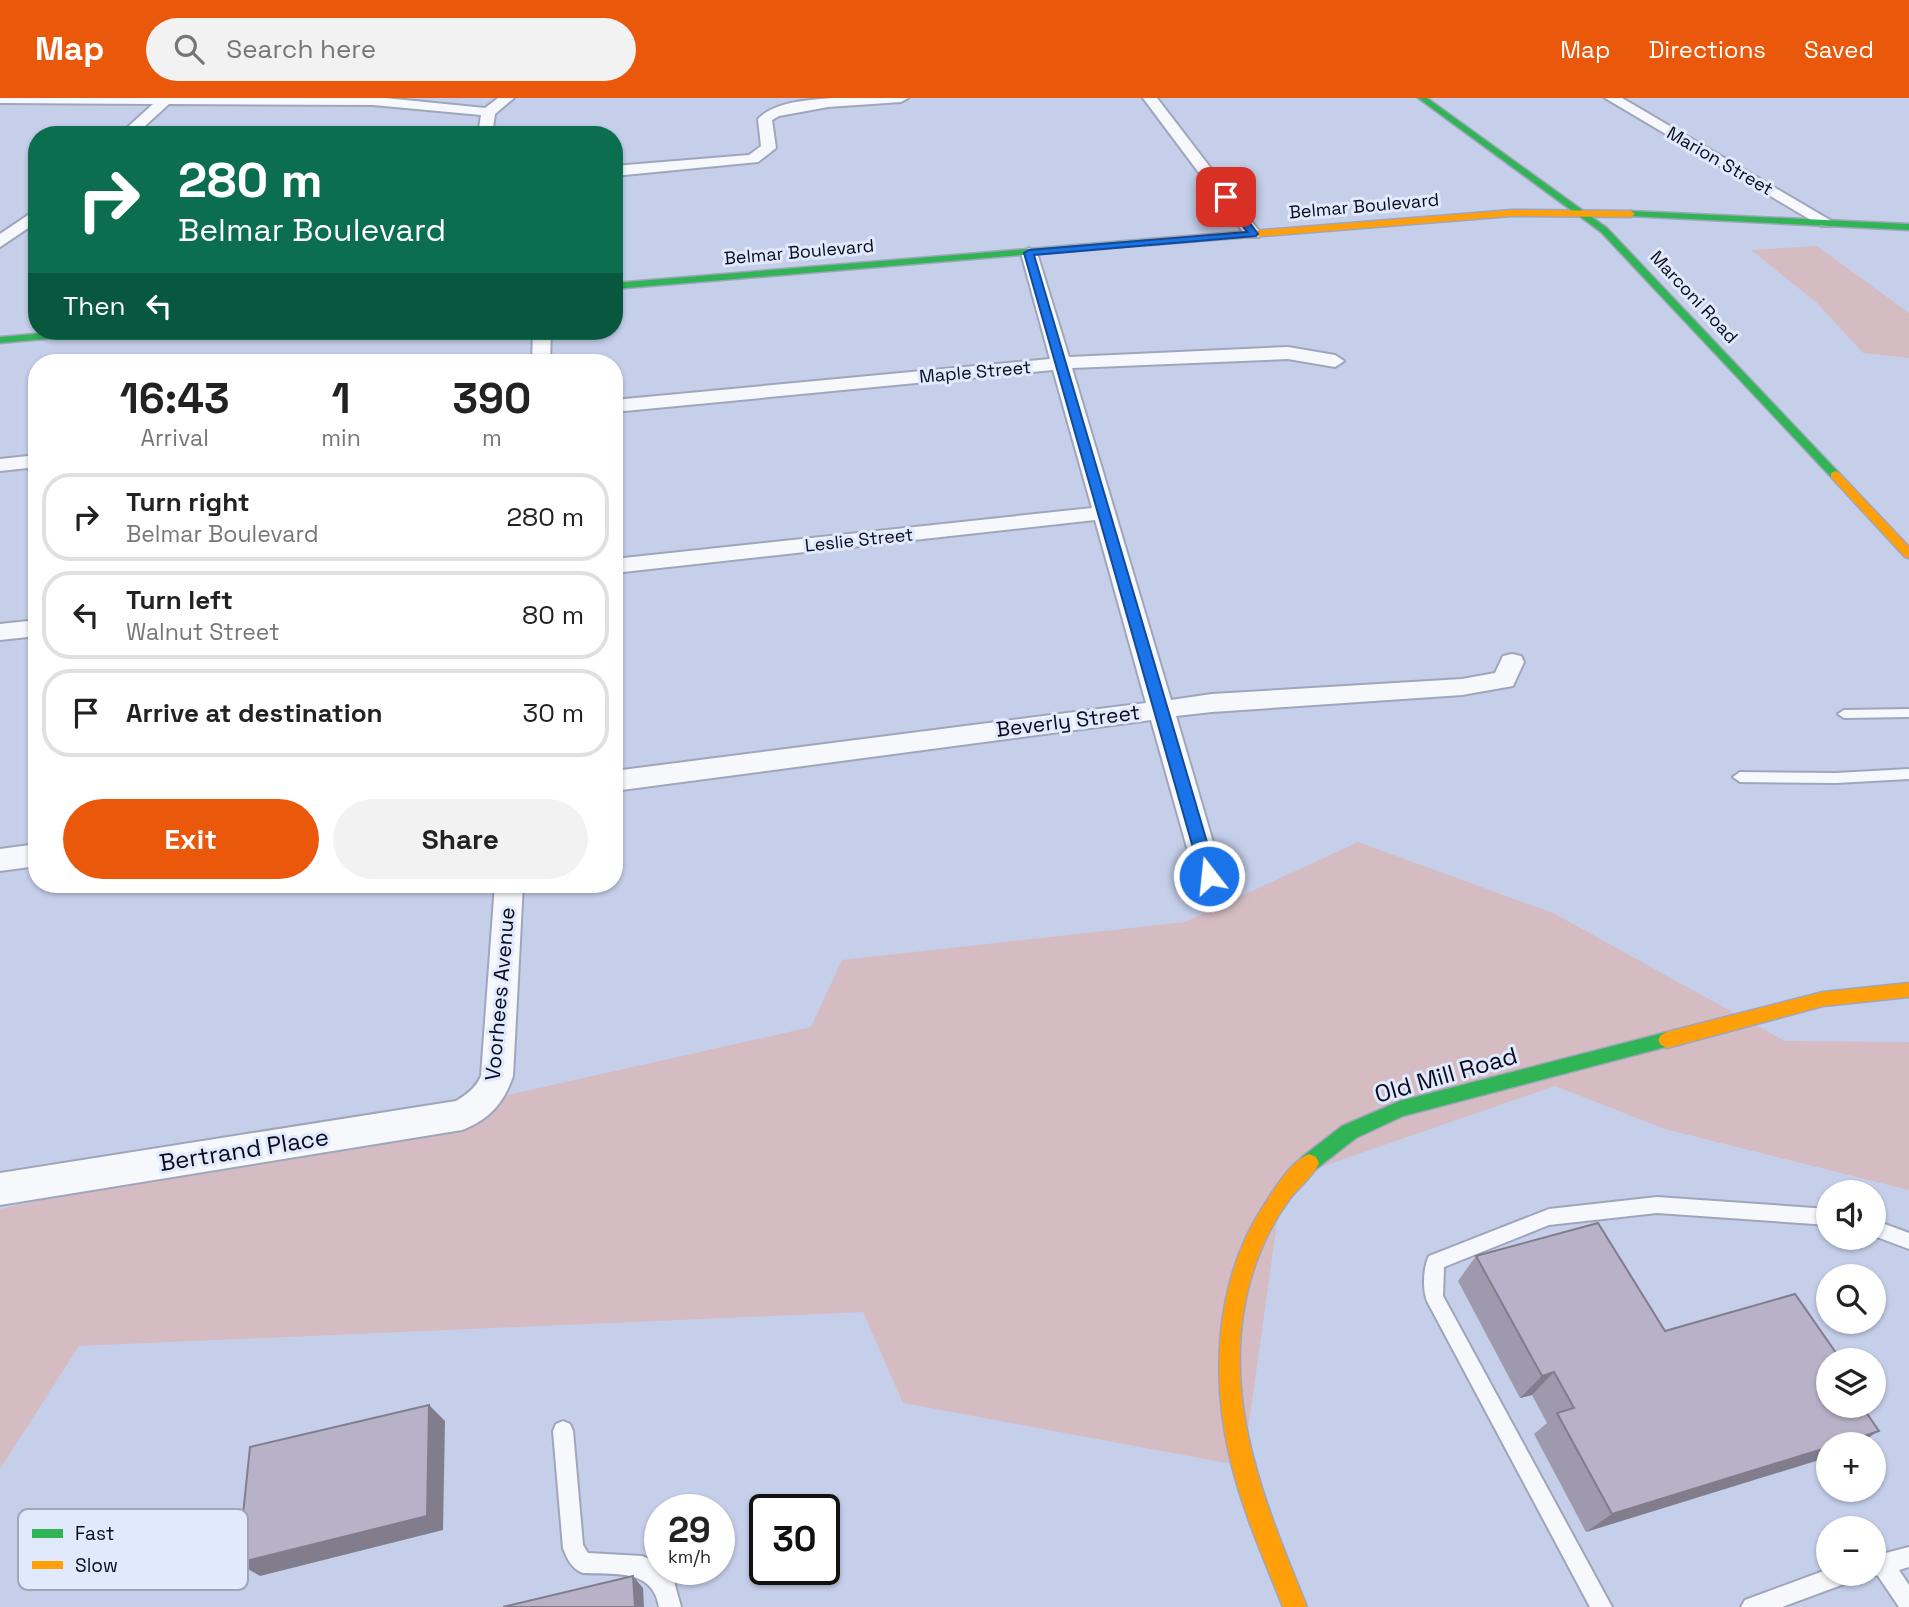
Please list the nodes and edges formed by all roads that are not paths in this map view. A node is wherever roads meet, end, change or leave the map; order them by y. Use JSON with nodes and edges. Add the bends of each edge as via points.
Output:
{"nodes":[{"id":1,"x":507,"y":98,"type":"edge"},
{"id":2,"x":901,"y":98,"type":"edge"},
{"id":3,"x":1150,"y":98,"type":"edge"},
{"id":4,"x":1422,"y":98,"type":"edge"},
{"id":5,"x":1612,"y":98,"type":"edge"},
{"id":6,"x":0,"y":99,"type":"edge"},
{"id":7,"x":167,"y":99,"type":"edge"},
{"id":8,"x":488,"y":112,"type":"junction"},
{"id":9,"x":136,"y":126,"type":"edge"},
{"id":10,"x":486,"y":126,"type":"edge"},
{"id":11,"x":623,"y":170,"type":"edge"},
{"id":12,"x":1583,"y":213,"type":"junction"},
{"id":13,"x":28,"y":221,"type":"edge"},
{"id":14,"x":1828,"y":223,"type":"junction"},
{"id":15,"x":1909,"y":227,"type":"edge"},
{"id":16,"x":1253,"y":234,"type":"junction"},
{"id":17,"x":0,"y":242,"type":"edge"},
{"id":18,"x":1029,"y":253,"type":"junction"},
{"id":19,"x":623,"y":285,"type":"edge"},
{"id":20,"x":28,"y":337,"type":"edge"},
{"id":21,"x":0,"y":340,"type":"edge"},
{"id":22,"x":1335,"y":361,"type":"dead end"},
{"id":23,"x":1062,"y":364,"type":"junction"},
{"id":24,"x":623,"y":405,"type":"edge"},
{"id":25,"x":28,"y":462,"type":"edge"},
{"id":26,"x":0,"y":465,"type":"edge"},
{"id":27,"x":1103,"y":513,"type":"junction"},
{"id":28,"x":1909,"y":554,"type":"edge"},
{"id":29,"x":623,"y":565,"type":"edge"},
{"id":30,"x":28,"y":629,"type":"edge"},
{"id":31,"x":0,"y":632,"type":"edge"},
{"id":32,"x":1512,"y":662,"type":"dead end"},
{"id":33,"x":1161,"y":709,"type":"junction"},
{"id":34,"x":1909,"y":713,"type":"edge"},
{"id":35,"x":1844,"y":714,"type":"dead end"},
{"id":36,"x":1909,"y":774,"type":"edge"},
{"id":37,"x":1740,"y":777,"type":"dead end"},
{"id":38,"x":623,"y":780,"type":"edge"},
{"id":39,"x":28,"y":856,"type":"edge"},
{"id":40,"x":0,"y":860,"type":"edge"},
{"id":41,"x":1209,"y":876,"type":"dead end"},
{"id":42,"x":508,"y":893,"type":"edge"},
{"id":43,"x":1909,"y":990,"type":"edge"},
{"id":44,"x":484,"y":1101,"type":"joint"},
{"id":45,"x":0,"y":1189,"type":"edge"},
{"id":46,"x":1816,"y":1216,"type":"edge"},
{"id":47,"x":1886,"y":1232,"type":"edge"},
{"id":48,"x":1909,"y":1241,"type":"edge"},
{"id":49,"x":563,"y":1431,"type":"dead end"},
{"id":50,"x":1909,"y":1557,"type":"edge"},
{"id":51,"x":1886,"y":1563,"type":"edge"},
{"id":52,"x":1886,"y":1575,"type":"edge"},
{"id":53,"x":1816,"y":1584,"type":"edge"},
{"id":54,"x":1909,"y":1604,"type":"edge"},
{"id":55,"x":670,"y":1607,"type":"edge"},
{"id":56,"x":1295,"y":1607,"type":"edge"},
{"id":57,"x":1601,"y":1607,"type":"edge"},
{"id":58,"x":1752,"y":1607,"type":"edge"}],
"edges":[{"from":1,"to":8,"type":"street"},
{"from":2,"to":11,"type":"street","via":[[796,106],[774,112],[765,120],[769,148],[753,159]]},
{"from":3,"to":16,"type":"street"},
{"from":4,"to":12,"type":"street","name":"Marconi Road"},
{"from":5,"to":14,"type":"street","name":"Marion Street"},
{"from":6,"to":7,"type":"street"},
{"from":7,"to":8,"type":"street","via":[[373,101]]},
{"from":7,"to":9,"type":"street"},
{"from":8,"to":10,"type":"street"},
{"from":12,"to":14,"type":"street","name":"Belmar Boulevard"},
{"from":12,"to":16,"type":"street","name":"Belmar Boulevard","via":[[1501,214]]},
{"from":12,"to":28,"type":"street","name":"Marconi Road","via":[[1623,248]]},
{"from":13,"to":17,"type":"street"},
{"from":14,"to":15,"type":"street","name":"Belmar Boulevard"},
{"from":16,"to":18,"type":"street","name":"Belmar Boulevard"},
{"from":18,"to":19,"type":"street","name":"Belmar Boulevard"},
{"from":18,"to":23,"type":"street"},
{"from":20,"to":21,"type":"street"},
{"from":22,"to":23,"type":"street","name":"Maple Street","via":[[1288,353]]},
{"from":23,"to":24,"type":"street","name":"Maple Street"},
{"from":23,"to":27,"type":"street"},
{"from":25,"to":26,"type":"street"},
{"from":27,"to":29,"type":"street","name":"Leslie Street"},
{"from":27,"to":33,"type":"street"},
{"from":30,"to":31,"type":"street"},
{"from":32,"to":33,"type":"street","name":"Beverly Street","via":[[1504,680],[1462,687]]},
{"from":33,"to":38,"type":"street","name":"Beverly Street"},
{"from":33,"to":41,"type":"street"},
{"from":34,"to":35,"type":"lane"},
{"from":36,"to":37,"type":"lane"},
{"from":39,"to":40,"type":"street"},
{"from":42,"to":44,"type":"street","name":"Voorhees Avenue","via":[[497,1076]]},
{"from":43,"to":56,"type":"street","name":"Old Mill Road","via":[[1823,999],[1400,1109],[1359,1126],[1322,1150],[1294,1176],[1248,1253],[1237,1286],[1228,1348],[1237,1440],[1253,1499]]},
{"from":44,"to":45,"type":"street","name":"Bertrand Place","via":[[445,1119]]},
{"from":46,"to":57,"type":"lane","via":[[1657,1205],[1549,1217],[1434,1262],[1434,1297]]},
{"from":47,"to":48,"type":"lane"},
{"from":49,"to":55,"type":"lane","via":[[573,1548],[583,1563],[642,1566],[667,1588]]},
{"from":50,"to":51,"type":"lane"},
{"from":52,"to":54,"type":"lane"},
{"from":53,"to":58,"type":"lane"}]}
